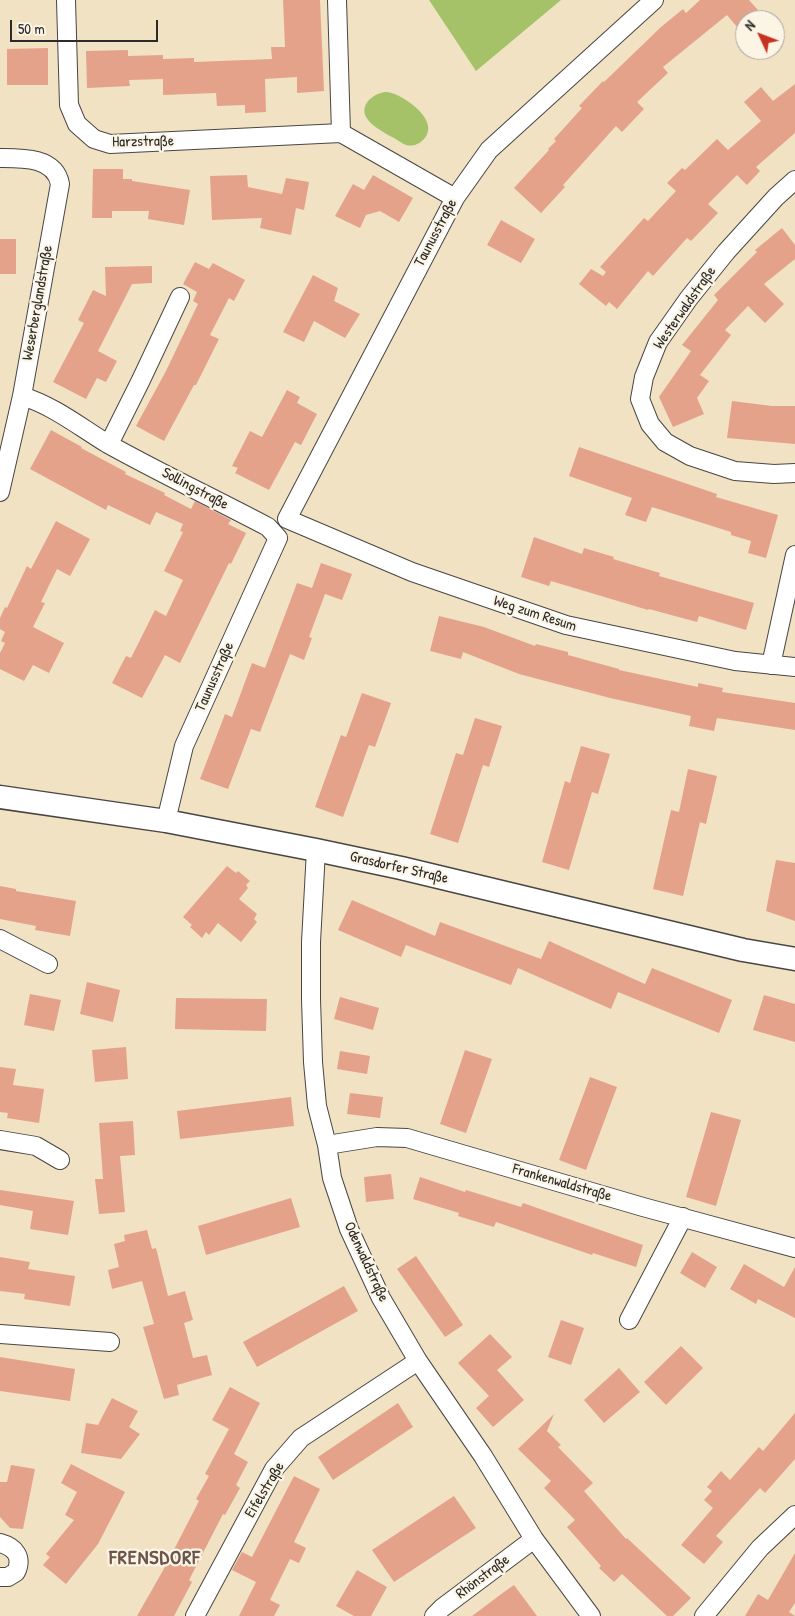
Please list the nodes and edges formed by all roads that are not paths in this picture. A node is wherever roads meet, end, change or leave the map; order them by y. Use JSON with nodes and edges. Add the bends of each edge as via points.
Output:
{"nodes":[{"id":1,"x":66,"y":0,"type":"edge"},
{"id":2,"x":337,"y":0,"type":"edge"},
{"id":3,"x":654,"y":0,"type":"edge"},
{"id":4,"x":341,"y":133,"type":"junction"},
{"id":5,"x":0,"y":158,"type":"edge"},
{"id":6,"x":795,"y":180,"type":"edge"},
{"id":7,"x":455,"y":198,"type":"junction"},
{"id":8,"x":180,"y":298,"type":"dead end"},
{"id":9,"x":22,"y":396,"type":"junction"},
{"id":10,"x":109,"y":444,"type":"junction"},
{"id":11,"x":795,"y":472,"type":"edge"},
{"id":12,"x":0,"y":492,"type":"edge"},
{"id":13,"x":287,"y":519,"type":"joint"},
{"id":14,"x":278,"y":538,"type":"joint"},
{"id":15,"x":795,"y":555,"type":"edge"},
{"id":16,"x":771,"y":665,"type":"junction"},
{"id":17,"x":795,"y":666,"type":"edge"},
{"id":18,"x":0,"y":797,"type":"edge"},
{"id":19,"x":166,"y":821,"type":"junction"},
{"id":20,"x":316,"y":850,"type":"junction"},
{"id":21,"x":0,"y":939,"type":"edge"},
{"id":22,"x":795,"y":959,"type":"edge"},
{"id":23,"x":48,"y":964,"type":"dead end"},
{"id":24,"x":0,"y":1140,"type":"edge"},
{"id":25,"x":327,"y":1145,"type":"junction"},
{"id":26,"x":60,"y":1160,"type":"dead end"},
{"id":27,"x":683,"y":1217,"type":"junction"},
{"id":28,"x":795,"y":1248,"type":"edge"},
{"id":29,"x":629,"y":1320,"type":"dead end"},
{"id":30,"x":0,"y":1334,"type":"edge"},
{"id":31,"x":110,"y":1342,"type":"dead end"},
{"id":32,"x":418,"y":1361,"type":"junction"},
{"id":33,"x":795,"y":1515,"type":"edge"},
{"id":34,"x":534,"y":1539,"type":"junction"},
{"id":35,"x":0,"y":1543,"type":"edge"},
{"id":36,"x":0,"y":1577,"type":"edge"},
{"id":37,"x":196,"y":1616,"type":"edge"},
{"id":38,"x":434,"y":1616,"type":"edge"},
{"id":39,"x":591,"y":1616,"type":"edge"},
{"id":40,"x":704,"y":1616,"type":"edge"}],
"edges":[{"from":1,"to":4,"type":"street","name":"Harzstraße","via":[[69,105],[77,124],[94,138],[110,144]]},
{"from":2,"to":4,"type":"street"},
{"from":3,"to":7,"type":"street","name":"Taunusstraße","via":[[489,150]]},
{"from":4,"to":7,"type":"street"},
{"from":5,"to":9,"type":"street","name":"Weserberglandstraße","via":[[26,158],[41,162],[54,171],[60,184]]},
{"from":6,"to":11,"type":"street","name":"Westerwaldstraße","via":[[726,252],[689,298],[658,342],[644,377],[640,399],[650,424],[665,442],[690,456],[736,471]]},
{"from":7,"to":13,"type":"street","name":"Taunusstraße"},
{"from":8,"to":10,"type":"street"},
{"from":9,"to":10,"type":"street","name":"Sollingstraße","via":[[58,412]]},
{"from":9,"to":12,"type":"street","name":"Weserberglandstraße"},
{"from":10,"to":14,"type":"street","name":"Sollingstraße","via":[[268,527]]},
{"from":13,"to":16,"type":"street","name":"Weg zum Resum","via":[[412,572],[566,625],[735,661]]},
{"from":14,"to":19,"type":"street","name":"Taunusstraße","via":[[184,746]]},
{"from":15,"to":16,"type":"street"},
{"from":16,"to":17,"type":"street","name":"Weg zum Resum"},
{"from":18,"to":19,"type":"street","name":"Grasdorfer Straße"},
{"from":19,"to":20,"type":"street","name":"Grasdorfer Straße"},
{"from":20,"to":22,"type":"street","name":"Grasdorfer Straße","via":[[743,950]]},
{"from":20,"to":25,"type":"street","name":"Odenwaldstraße","via":[[310,999],[317,1106]]},
{"from":21,"to":23,"type":"street"},
{"from":24,"to":26,"type":"street","via":[[36,1146]]},
{"from":25,"to":27,"type":"street","name":"Frankenwaldstraße","via":[[377,1137],[407,1138]]},
{"from":25,"to":32,"type":"street","name":"Odenwaldstraße","via":[[332,1178],[349,1229],[382,1298]]},
{"from":27,"to":28,"type":"street","name":"Frankenwaldstraße"},
{"from":27,"to":29,"type":"street"},
{"from":30,"to":31,"type":"street"},
{"from":32,"to":34,"type":"street","name":"Odenwaldstraße"},
{"from":32,"to":37,"type":"street","name":"Eifelstraße","via":[[302,1438],[274,1468]]},
{"from":33,"to":40,"type":"street","via":[[760,1548]]},
{"from":34,"to":38,"type":"street","name":"Rhönstraße"},
{"from":34,"to":39,"type":"street","name":"Odenwaldstraße"},
{"from":35,"to":36,"type":"street","via":[[12,1548],[19,1561],[16,1572]]}]}
